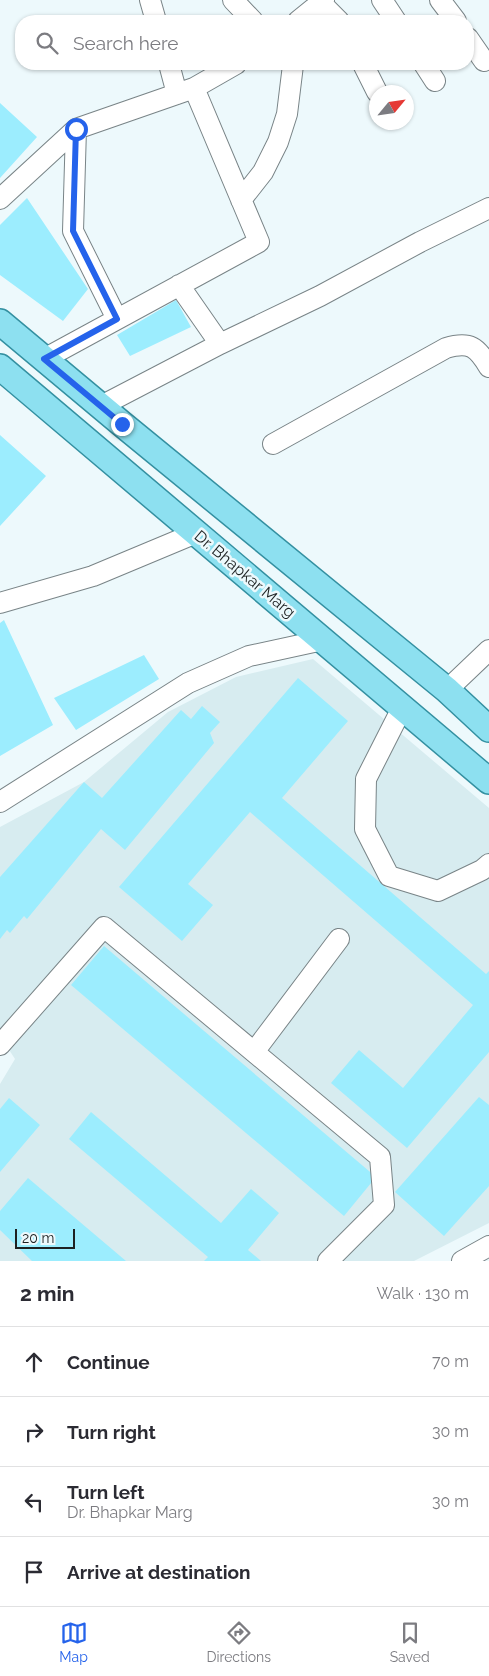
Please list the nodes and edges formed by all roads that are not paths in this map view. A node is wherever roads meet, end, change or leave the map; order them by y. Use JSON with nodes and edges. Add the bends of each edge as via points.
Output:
{"nodes":[{"id":1,"x":150,"y":0,"type":"edge"},
{"id":2,"x":233,"y":0,"type":"edge"},
{"id":3,"x":382,"y":0,"type":"edge"},
{"id":4,"x":440,"y":0,"type":"edge"},
{"id":5,"x":321,"y":1,"type":"edge"},
{"id":6,"x":154,"y":15,"type":"edge"},
{"id":7,"x":247,"y":15,"type":"edge"},
{"id":8,"x":305,"y":15,"type":"edge"},
{"id":9,"x":334,"y":15,"type":"edge"},
{"id":10,"x":392,"y":15,"type":"edge"},
{"id":11,"x":451,"y":15,"type":"edge"},
{"id":12,"x":474,"y":47,"type":"edge"},
{"id":13,"x":484,"y":61,"type":"dead end"},
{"id":14,"x":173,"y":70,"type":"edge"},
{"id":15,"x":225,"y":70,"type":"edge"},
{"id":16,"x":292,"y":70,"type":"edge"},
{"id":17,"x":366,"y":70,"type":"edge"},
{"id":18,"x":428,"y":70,"type":"edge"},
{"id":19,"x":435,"y":81,"type":"dead end"},
{"id":20,"x":374,"y":85,"type":"edge"},
{"id":21,"x":186,"y":91,"type":"junction"},
{"id":22,"x":76,"y":129,"type":"junction"},
{"id":23,"x":0,"y":199,"type":"edge"},
{"id":24,"x":241,"y":200,"type":"junction"},
{"id":25,"x":489,"y":208,"type":"edge"},
{"id":26,"x":179,"y":285,"type":"junction"},
{"id":27,"x":117,"y":319,"type":"junction"},
{"id":28,"x":0,"y":322,"type":"edge"},
{"id":29,"x":220,"y":344,"type":"junction"},
{"id":30,"x":44,"y":359,"type":"junction"},
{"id":31,"x":0,"y":367,"type":"edge"},
{"id":32,"x":489,"y":367,"type":"edge"},
{"id":33,"x":101,"y":406,"type":"junction"},
{"id":34,"x":273,"y":444,"type":"dead end"},
{"id":35,"x":196,"y":533,"type":"junction"},
{"id":36,"x":0,"y":603,"type":"edge"},
{"id":37,"x":322,"y":640,"type":"junction"},
{"id":38,"x":489,"y":650,"type":"edge"},
{"id":39,"x":447,"y":690,"type":"junction"},
{"id":40,"x":402,"y":708,"type":"junction"},
{"id":41,"x":489,"y":729,"type":"edge"},
{"id":42,"x":489,"y":781,"type":"edge"},
{"id":43,"x":0,"y":802,"type":"edge"},
{"id":44,"x":489,"y":864,"type":"edge"},
{"id":45,"x":339,"y":938,"type":"dead end"},
{"id":46,"x":0,"y":1046,"type":"edge"},
{"id":47,"x":254,"y":1052,"type":"junction"},
{"id":48,"x":489,"y":1246,"type":"edge"},
{"id":49,"x":328,"y":1261,"type":"edge"},
{"id":50,"x":462,"y":1261,"type":"edge"}],
"edges":[{"from":1,"to":6,"type":"street"},
{"from":2,"to":7,"type":"street"},
{"from":3,"to":10,"type":"street"},
{"from":4,"to":11,"type":"street"},
{"from":5,"to":8,"type":"street"},
{"from":5,"to":9,"type":"street"},
{"from":12,"to":13,"type":"street"},
{"from":14,"to":21,"type":"street"},
{"from":15,"to":21,"type":"street"},
{"from":16,"to":24,"type":"street","via":[[288,114],[278,142],[263,172]]},
{"from":17,"to":20,"type":"street"},
{"from":18,"to":19,"type":"street"},
{"from":21,"to":22,"type":"street"},
{"from":21,"to":24,"type":"street"},
{"from":22,"to":23,"type":"street"},
{"from":22,"to":27,"type":"street","via":[[73,231]]},
{"from":24,"to":26,"type":"street","via":[[259,242]]},
{"from":25,"to":29,"type":"street"},
{"from":26,"to":27,"type":"street"},
{"from":26,"to":29,"type":"street"},
{"from":27,"to":30,"type":"street"},
{"from":28,"to":30,"type":"main road"},
{"from":29,"to":33,"type":"street"},
{"from":30,"to":33,"type":"main road"},
{"from":31,"to":35,"type":"main road","name":"Dr. Bhapkar Marg"},
{"from":32,"to":34,"type":"street","via":[[472,347],[461,344],[446,348]]},
{"from":33,"to":39,"type":"main road"},
{"from":35,"to":36,"type":"street","via":[[93,576]]},
{"from":35,"to":37,"type":"main road","name":"Dr. Bhapkar Marg"},
{"from":37,"to":40,"type":"main road","name":"Dr. Bhapkar Marg"},
{"from":37,"to":43,"type":"street","via":[[249,656],[188,683]]},
{"from":38,"to":39,"type":"street"},
{"from":39,"to":41,"type":"main road"},
{"from":40,"to":42,"type":"main road","name":"Dr. Bhapkar Marg"},
{"from":40,"to":44,"type":"street","via":[[366,778],[365,829],[389,876],[438,892]]},
{"from":45,"to":47,"type":"street"},
{"from":46,"to":47,"type":"street","via":[[104,927]]},
{"from":47,"to":49,"type":"street","via":[[380,1157],[384,1205]]},
{"from":48,"to":50,"type":"street"}]}
